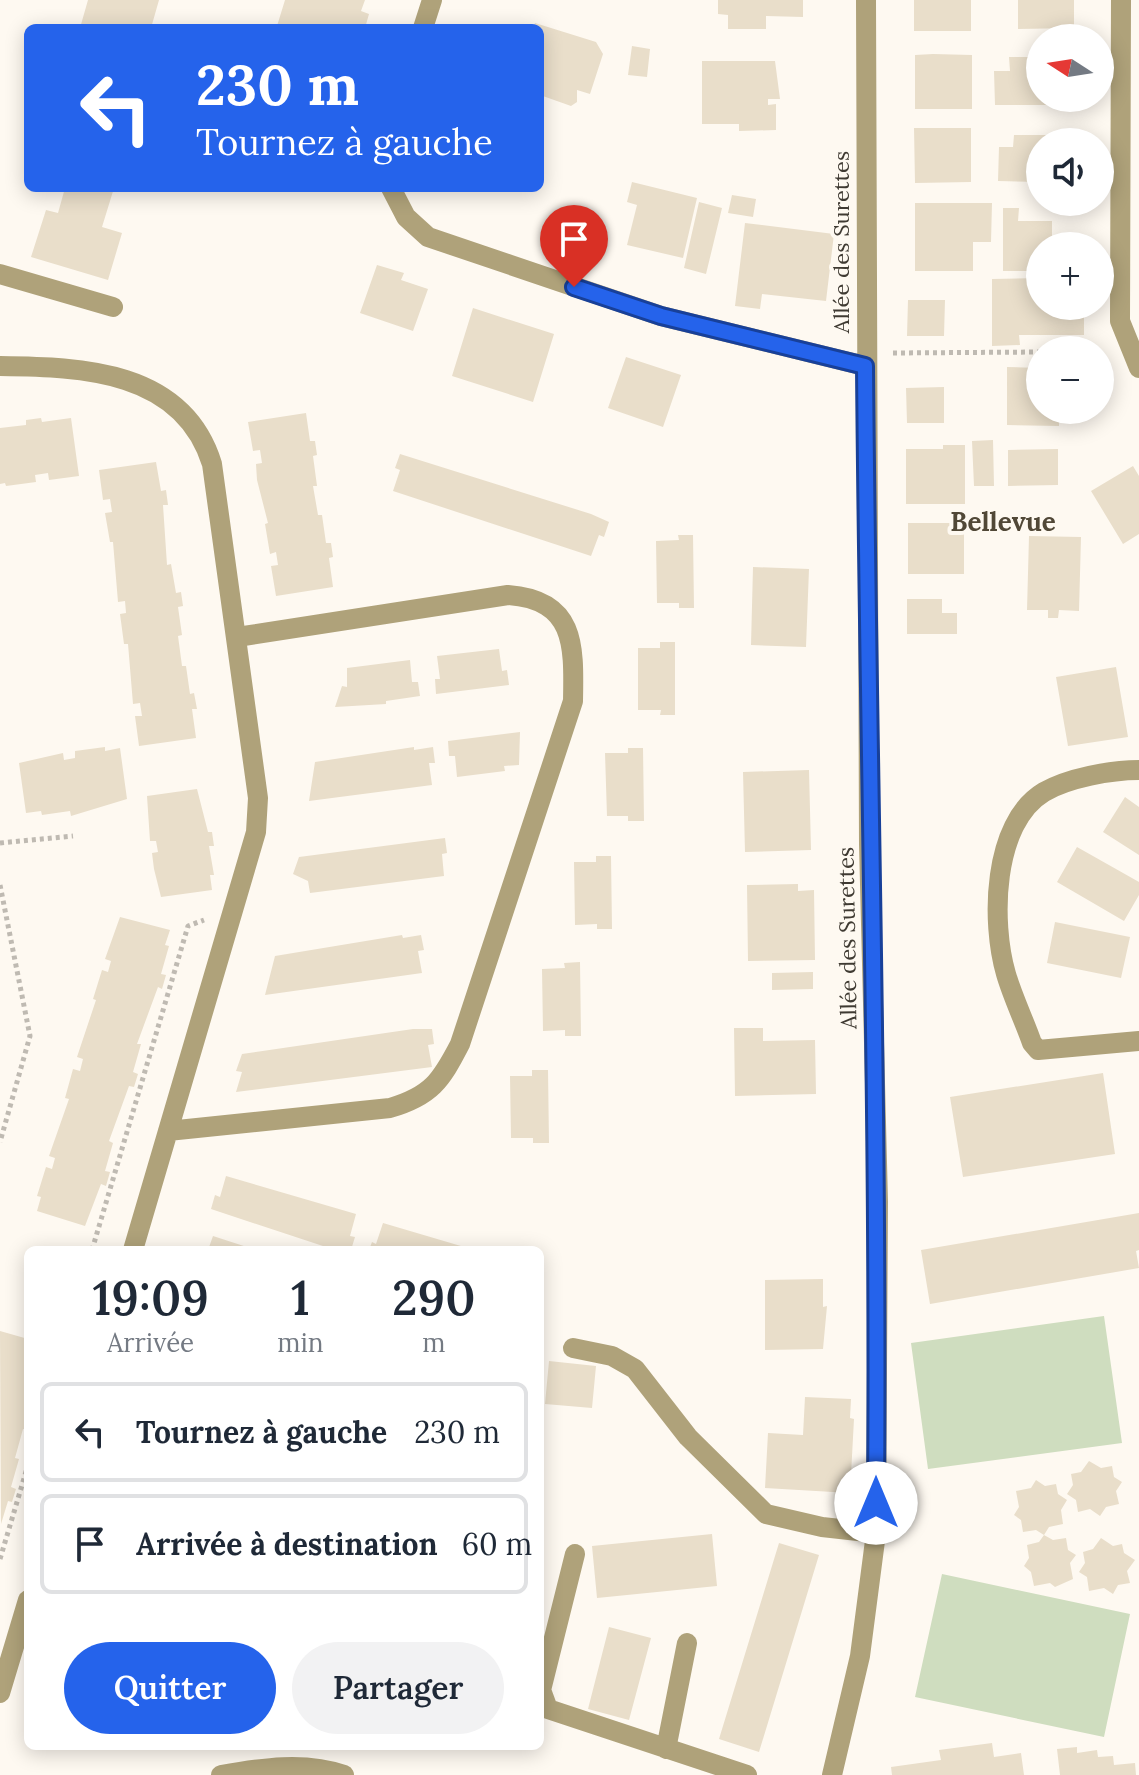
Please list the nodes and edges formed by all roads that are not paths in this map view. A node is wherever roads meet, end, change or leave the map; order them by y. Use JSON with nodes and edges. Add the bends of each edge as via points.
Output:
{"nodes":[{"id":1,"x":432,"y":0,"type":"edge"},
{"id":2,"x":866,"y":0,"type":"edge"},
{"id":3,"x":1121,"y":0,"type":"edge"},
{"id":4,"x":424,"y":24,"type":"edge"},
{"id":5,"x":393,"y":192,"type":"edge"},
{"id":6,"x":0,"y":274,"type":"edge"},
{"id":7,"x":113,"y":307,"type":"dead end"},
{"id":8,"x":865,"y":357,"type":"junction"},
{"id":9,"x":0,"y":366,"type":"edge"},
{"id":10,"x":1139,"y":368,"type":"edge"},
{"id":11,"x":237,"y":637,"type":"junction"},
{"id":12,"x":1139,"y":770,"type":"edge"},
{"id":13,"x":1139,"y":1041,"type":"edge"},
{"id":14,"x":168,"y":1131,"type":"junction"},
{"id":15,"x":134,"y":1246,"type":"edge"},
{"id":16,"x":573,"y":1348,"type":"dead end"},
{"id":17,"x":876,"y":1533,"type":"junction"},
{"id":18,"x":575,"y":1554,"type":"dead end"},
{"id":19,"x":24,"y":1613,"type":"edge"},
{"id":20,"x":687,"y":1643,"type":"dead end"},
{"id":21,"x":544,"y":1678,"type":"edge"},
{"id":22,"x":0,"y":1693,"type":"edge"},
{"id":23,"x":544,"y":1703,"type":"edge"},
{"id":24,"x":666,"y":1749,"type":"junction"},
{"id":25,"x":221,"y":1775,"type":"edge"},
{"id":26,"x":344,"y":1775,"type":"edge"},
{"id":27,"x":747,"y":1775,"type":"edge"},
{"id":28,"x":832,"y":1775,"type":"edge"}],
"edges":[{"from":1,"to":4,"type":"street"},
{"from":2,"to":8,"type":"street","name":"Allée des Surettes"},
{"from":3,"to":10,"type":"street","via":[[1120,321]]},
{"from":5,"to":8,"type":"street","via":[[406,217],[428,237],[661,316]]},
{"from":6,"to":7,"type":"street"},
{"from":8,"to":17,"type":"street","name":"Allée des Surettes","via":[[878,1202]]},
{"from":9,"to":11,"type":"street","via":[[116,375],[188,417],[205,440],[212,464]]},
{"from":11,"to":14,"type":"street","via":[[258,798],[256,832]]},
{"from":11,"to":14,"type":"street","via":[[508,595],[533,597],[568,628],[573,701],[460,1044],[444,1075],[420,1099],[390,1108]]},
{"from":12,"to":13,"type":"street","via":[[1111,770],[1043,793],[1012,828],[1001,860],[998,922],[1005,973],[1038,1050]]},
{"from":14,"to":15,"type":"street"},
{"from":16,"to":17,"type":"street","via":[[612,1356],[635,1369],[688,1437],[766,1514]]},
{"from":17,"to":28,"type":"street","name":"Allée des Surettes","via":[[860,1656]]},
{"from":18,"to":21,"type":"street"},
{"from":19,"to":22,"type":"street"},
{"from":20,"to":24,"type":"street"},
{"from":23,"to":24,"type":"street","via":[[560,1715]]},
{"from":24,"to":27,"type":"street"},
{"from":25,"to":26,"type":"street","via":[[323,1767]]}]}
